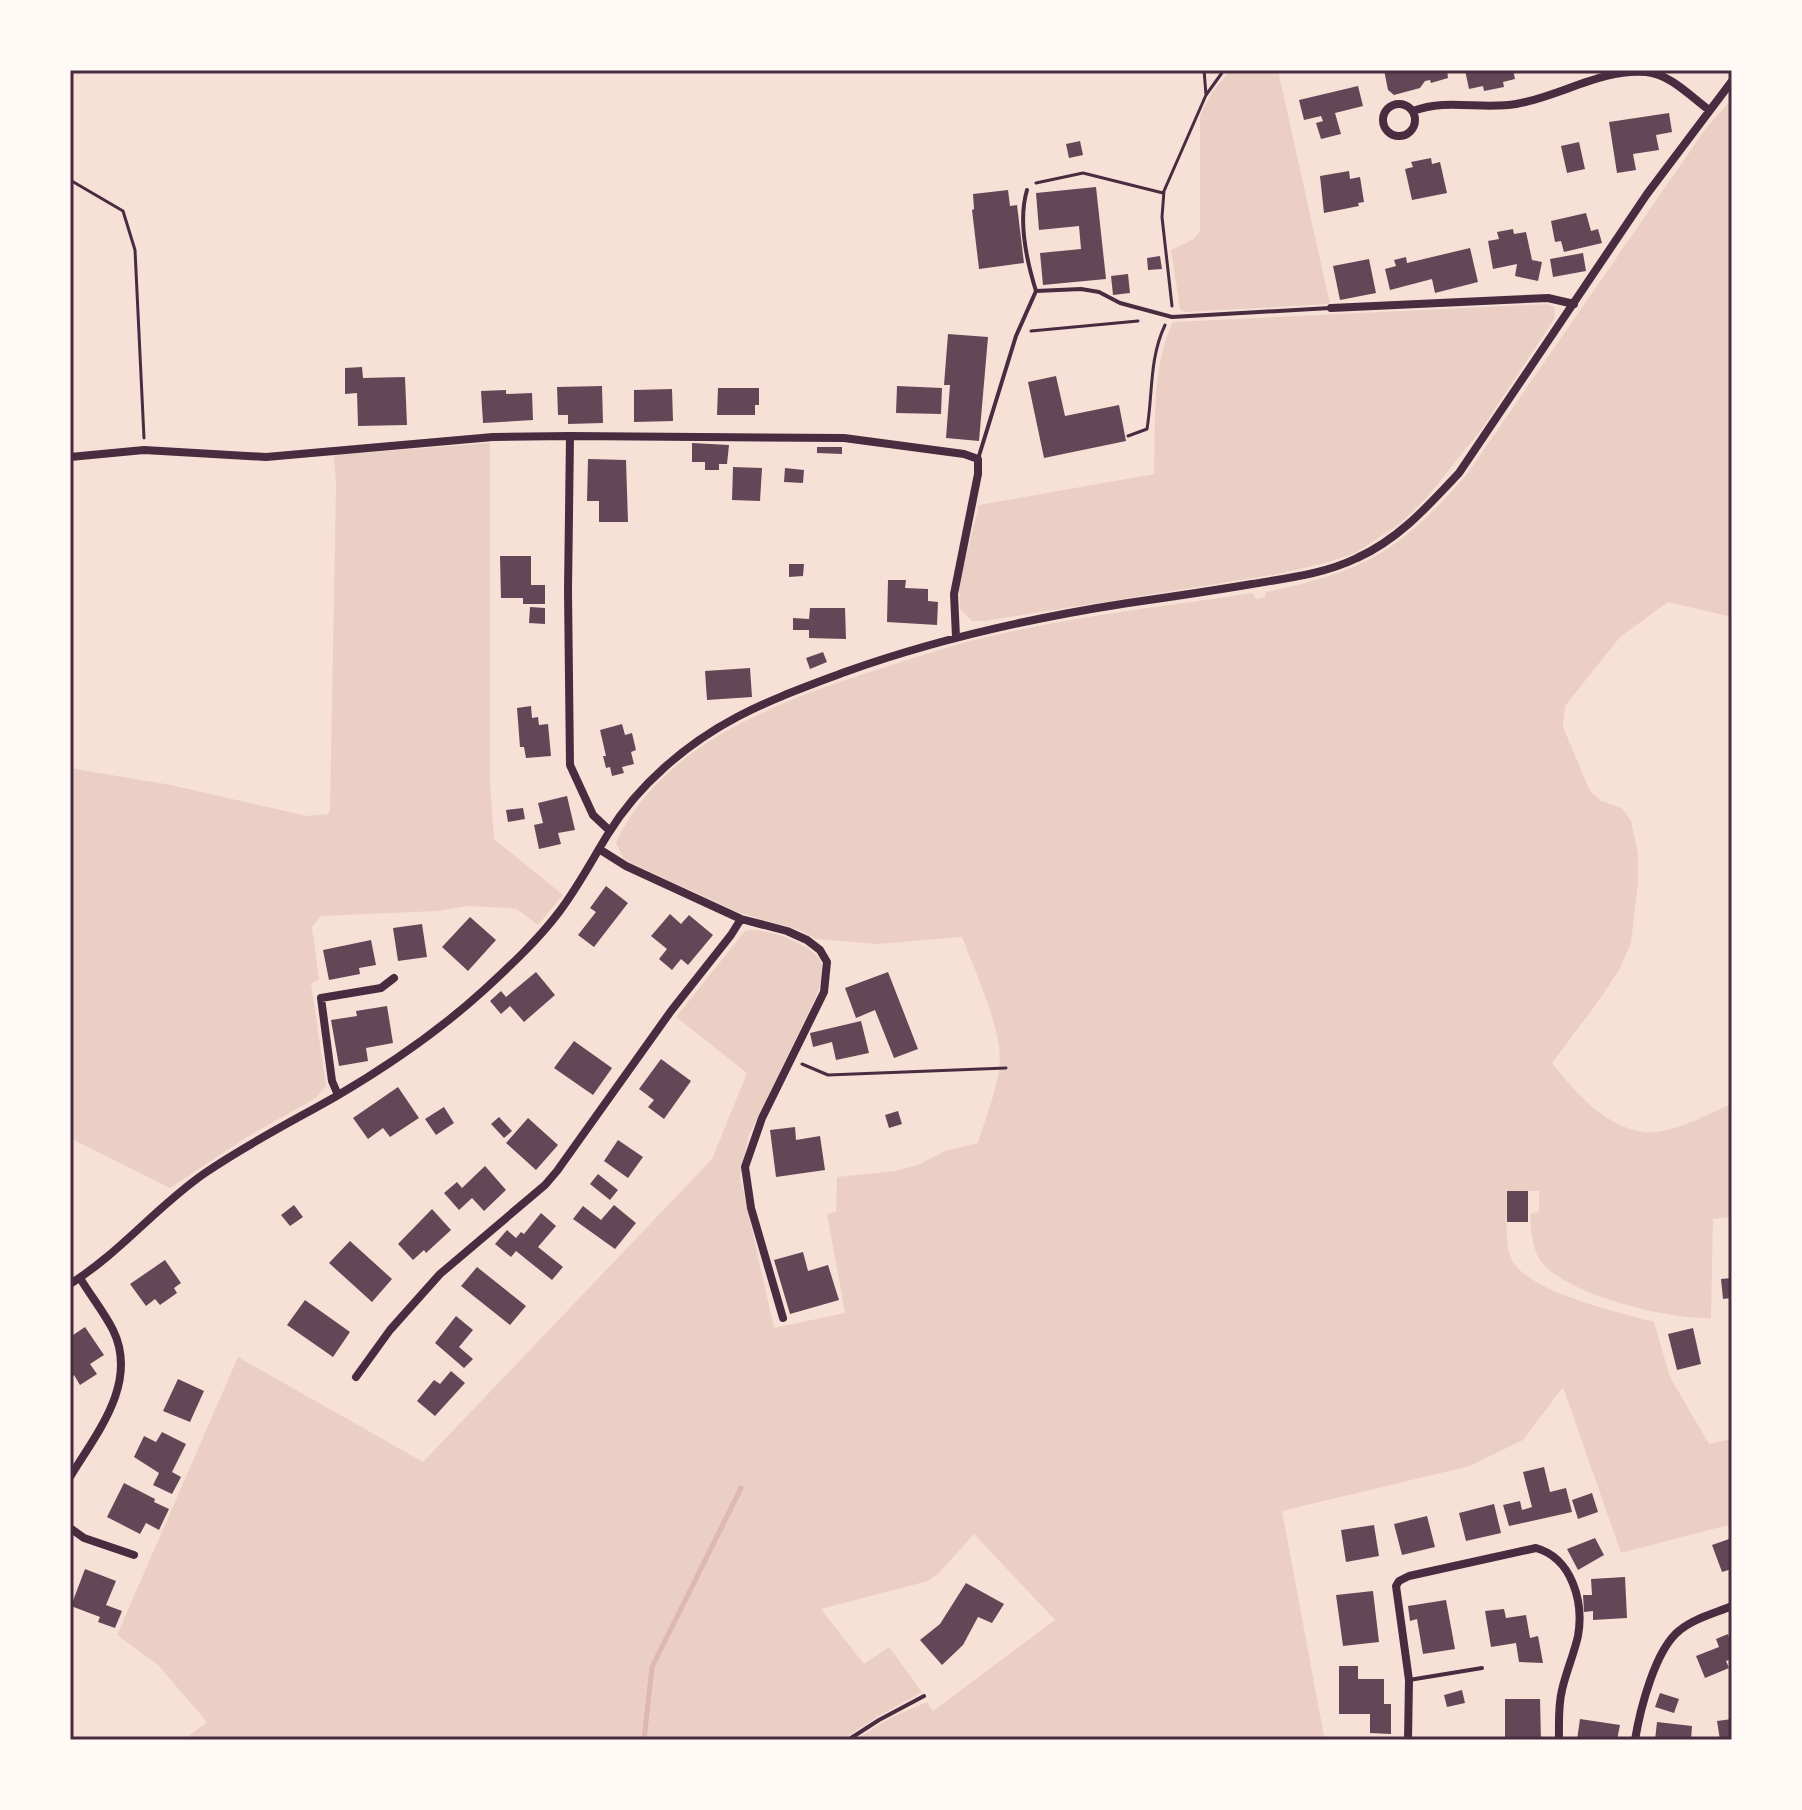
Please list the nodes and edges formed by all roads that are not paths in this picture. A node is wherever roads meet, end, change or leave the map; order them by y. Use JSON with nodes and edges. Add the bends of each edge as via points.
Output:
{"nodes":[{"id":1,"x":1732,"y":81,"type":"edge"},
{"id":2,"x":1709,"y":110,"type":"junction"},
{"id":3,"x":1413,"y":111,"type":"junction"},
{"id":4,"x":1027,"y":190,"type":"road end"},
{"id":5,"x":1036,"y":291,"type":"junction"},
{"id":6,"x":1574,"y":304,"type":"junction"},
{"id":7,"x":1331,"y":308,"type":"joint"},
{"id":8,"x":570,"y":436,"type":"junction"},
{"id":9,"x":70,"y":457,"type":"edge"},
{"id":10,"x":978,"y":459,"type":"junction"},
{"id":11,"x":956,"y":637,"type":"junction"},
{"id":12,"x":610,"y":831,"type":"junction"},
{"id":13,"x":599,"y":849,"type":"junction"},
{"id":14,"x":741,"y":919,"type":"junction"},
{"id":15,"x":394,"y":978,"type":"dead end"},
{"id":16,"x":338,"y":1095,"type":"junction"},
{"id":17,"x":80,"y":1278,"type":"junction"},
{"id":18,"x":70,"y":1284,"type":"edge"},
{"id":19,"x":783,"y":1318,"type":"dead end"},
{"id":20,"x":356,"y":1377,"type":"dead end"},
{"id":21,"x":70,"y":1477,"type":"edge"},
{"id":22,"x":70,"y":1528,"type":"edge"},
{"id":23,"x":134,"y":1555,"type":"dead end"},
{"id":24,"x":1732,"y":1606,"type":"edge"},
{"id":25,"x":1482,"y":1668,"type":"dead end"},
{"id":26,"x":1409,"y":1680,"type":"junction"},
{"id":27,"x":924,"y":1696,"type":"dead end"},
{"id":28,"x":848,"y":1740,"type":"edge"},
{"id":29,"x":1408,"y":1740,"type":"edge"},
{"id":30,"x":1559,"y":1740,"type":"edge"},
{"id":31,"x":1635,"y":1740,"type":"edge"}],
"edges":[{"from":1,"to":2,"type":"street"},
{"from":2,"to":3,"type":"street","via":[[1663,76],[1629,72],[1540,100],[1444,104]]},
{"from":2,"to":6,"type":"street"},
{"from":3,"to":3,"type":"street","via":[[1407,105],[1390,106],[1382,121],[1385,129],[1391,135],[1408,135],[1416,120]]},
{"from":4,"to":5,"type":"lane","via":[[1024,217]]},
{"from":5,"to":7,"type":"lane","via":[[1099,292],[1170,316]]},
{"from":5,"to":10,"type":"lane","via":[[1015,338]]},
{"from":6,"to":7,"type":"street","via":[[1548,298]]},
{"from":6,"to":11,"type":"street","via":[[1459,473],[1394,537],[1357,558],[1312,574]]},
{"from":8,"to":9,"type":"street","via":[[493,437],[266,457],[144,450]]},
{"from":8,"to":10,"type":"street","via":[[844,438]]},
{"from":8,"to":12,"type":"street","via":[[570,765],[593,815]]},
{"from":10,"to":11,"type":"street","via":[[954,594]]},
{"from":11,"to":12,"type":"street","via":[[801,688],[737,717],[658,774]]},
{"from":12,"to":13,"type":"street"},
{"from":13,"to":14,"type":"street"},
{"from":13,"to":16,"type":"street","via":[[558,914],[485,989],[440,1027]]},
{"from":14,"to":19,"type":"street","via":[[807,940],[827,962],[824,992],[762,1118],[745,1167],[751,1208]]},
{"from":14,"to":20,"type":"street","via":[[557,1171],[440,1274]]},
{"from":15,"to":16,"type":"street","via":[[381,988],[321,998]]},
{"from":16,"to":17,"type":"street","via":[[242,1147],[198,1178]]},
{"from":17,"to":18,"type":"street"},
{"from":17,"to":21,"type":"street","via":[[114,1332],[121,1375],[111,1410]]},
{"from":22,"to":23,"type":"street"},
{"from":24,"to":31,"type":"street","via":[[1687,1625],[1669,1641]]},
{"from":25,"to":26,"type":"lane"},
{"from":26,"to":29,"type":"street"},
{"from":26,"to":30,"type":"street","via":[[1396,1594],[1399,1581],[1522,1550],[1546,1551],[1565,1568],[1579,1620],[1560,1700]]},
{"from":27,"to":28,"type":"lane"}]}
